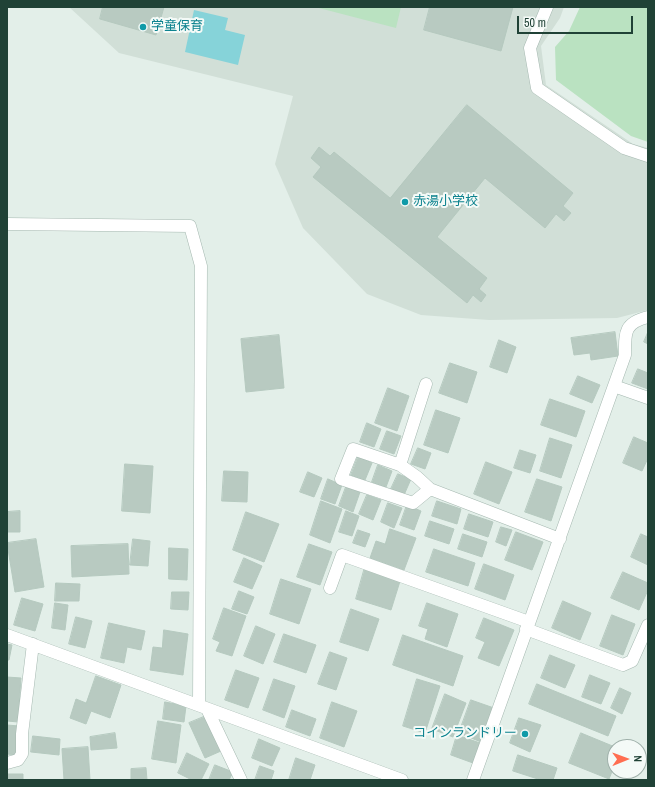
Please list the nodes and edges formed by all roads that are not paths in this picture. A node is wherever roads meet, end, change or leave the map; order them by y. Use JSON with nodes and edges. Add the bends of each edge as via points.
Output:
{"nodes":[{"id":1,"x":547,"y":7,"type":"edge"},
{"id":2,"x":648,"y":156,"type":"edge"},
{"id":3,"x":7,"y":224,"type":"edge"},
{"id":4,"x":648,"y":317,"type":"edge"},
{"id":5,"x":426,"y":384,"type":"dead end"},
{"id":6,"x":614,"y":386,"type":"junction"},
{"id":7,"x":648,"y":398,"type":"edge"},
{"id":8,"x":400,"y":465,"type":"junction"},
{"id":9,"x":430,"y":489,"type":"junction"},
{"id":10,"x":560,"y":539,"type":"junction"},
{"id":11,"x":330,"y":588,"type":"dead end"},
{"id":12,"x":528,"y":625,"type":"junction"},
{"id":13,"x":648,"y":625,"type":"edge"},
{"id":14,"x":7,"y":635,"type":"edge"},
{"id":15,"x":33,"y":644,"type":"junction"},
{"id":16,"x":203,"y":707,"type":"junction"},
{"id":17,"x":7,"y":763,"type":"edge"},
{"id":18,"x":370,"y":775,"type":"edge"},
{"id":19,"x":241,"y":780,"type":"edge"},
{"id":20,"x":402,"y":780,"type":"edge"},
{"id":21,"x":473,"y":780,"type":"edge"}],
"edges":[{"from":1,"to":2,"type":"street","via":[[530,48],[537,88],[624,148]]},
{"from":3,"to":16,"type":"street","via":[[190,226],[201,266]]},
{"from":4,"to":6,"type":"street","via":[[630,324],[625,332],[625,355]]},
{"from":5,"to":8,"type":"street"},
{"from":6,"to":7,"type":"street"},
{"from":6,"to":10,"type":"street"},
{"from":8,"to":9,"type":"street"},
{"from":8,"to":9,"type":"street","via":[[352,449],[341,479],[413,503]]},
{"from":9,"to":10,"type":"street"},
{"from":10,"to":12,"type":"street"},
{"from":11,"to":12,"type":"street","via":[[342,555]]},
{"from":12,"to":13,"type":"street","via":[[623,665],[632,660]]},
{"from":12,"to":21,"type":"street"},
{"from":14,"to":15,"type":"street"},
{"from":15,"to":16,"type":"street"},
{"from":15,"to":17,"type":"street","via":[[22,754],[18,760]]},
{"from":16,"to":18,"type":"street"},
{"from":16,"to":19,"type":"street"},
{"from":18,"to":20,"type":"street"}]}
